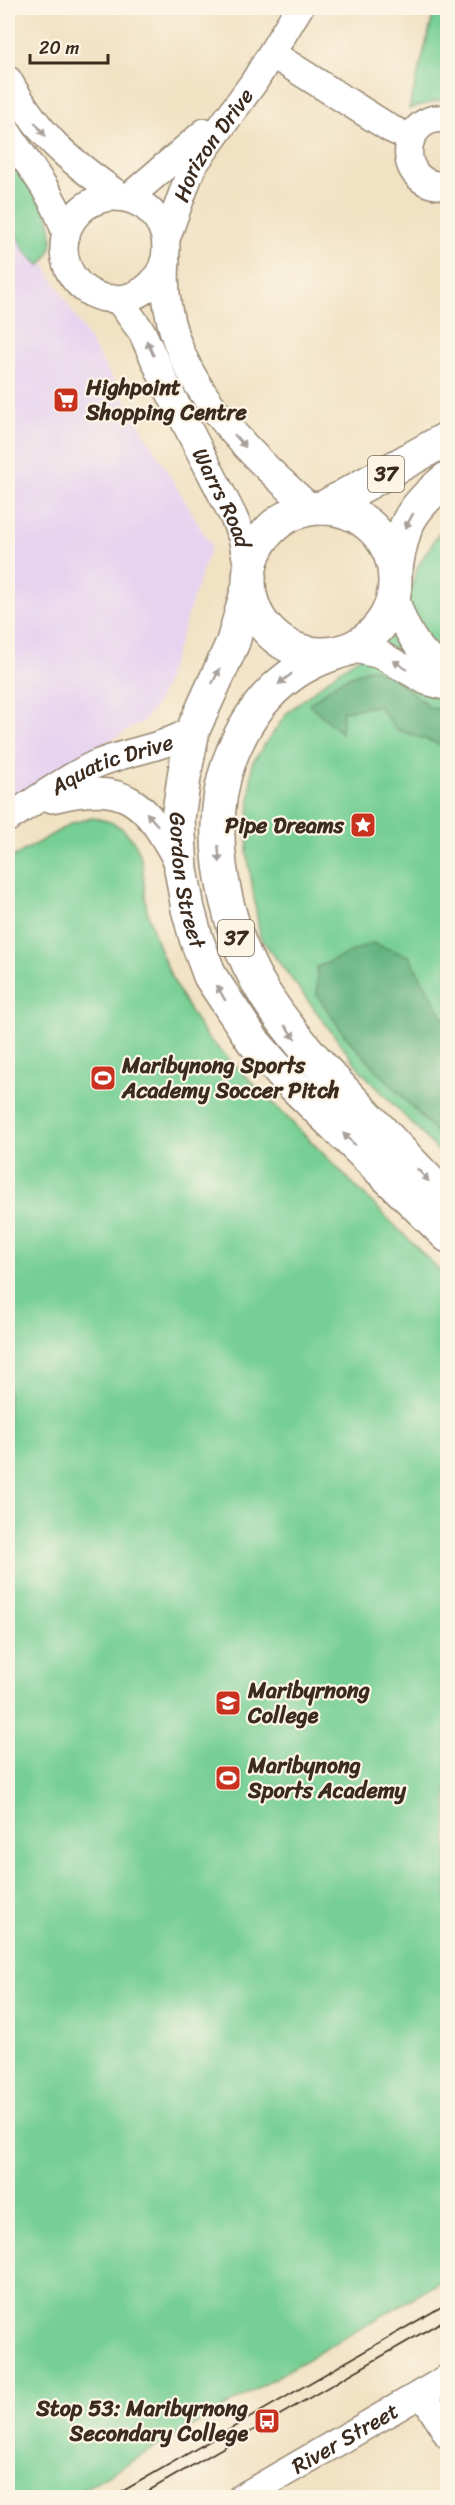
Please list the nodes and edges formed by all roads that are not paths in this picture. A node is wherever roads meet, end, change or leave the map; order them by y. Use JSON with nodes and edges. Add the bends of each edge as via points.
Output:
{"nodes":[{"id":1,"x":299,"y":8,"type":"edge"},
{"id":2,"x":272,"y":54,"type":"junction"},
{"id":3,"x":8,"y":80,"type":"edge"},
{"id":4,"x":447,"y":119,"type":"edge"},
{"id":5,"x":8,"y":133,"type":"edge"},
{"id":6,"x":411,"y":138,"type":"junction"},
{"id":7,"x":447,"y":185,"type":"edge"},
{"id":8,"x":124,"y":197,"type":"junction"},
{"id":9,"x":66,"y":235,"type":"junction"},
{"id":10,"x":166,"y":248,"type":"junction"},
{"id":11,"x":118,"y":299,"type":"junction"},
{"id":12,"x":447,"y":438,"type":"edge"},
{"id":13,"x":447,"y":478,"type":"edge"},
{"id":14,"x":318,"y":508,"type":"junction"},
{"id":15,"x":249,"y":579,"type":"junction"},
{"id":16,"x":394,"y":586,"type":"junction"},
{"id":17,"x":344,"y":650,"type":"junction"},
{"id":18,"x":447,"y":667,"type":"edge"},
{"id":19,"x":447,"y":687,"type":"edge"},
{"id":20,"x":194,"y":730,"type":"junction"},
{"id":21,"x":33,"y":803,"type":"junction"},
{"id":22,"x":8,"y":818,"type":"edge"},
{"id":23,"x":181,"y":869,"type":"junction"},
{"id":24,"x":447,"y":1200,"type":"edge"},
{"id":25,"x":447,"y":1236,"type":"edge"},
{"id":26,"x":447,"y":2378,"type":"edge"},
{"id":27,"x":422,"y":2393,"type":"junction"},
{"id":28,"x":447,"y":2435,"type":"edge"},
{"id":29,"x":241,"y":2498,"type":"edge"}],
"edges":[{"from":1,"to":2,"type":"street","name":"Horizon Drive"},
{"from":2,"to":6,"type":"street"},
{"from":2,"to":8,"type":"street","name":"Horizon Drive","via":[[213,125]]},
{"from":2,"to":10,"type":"street","name":"Horizon Drive","via":[[192,167]]},
{"from":3,"to":8,"type":"street","one_way":true,"via":[[42,132],[62,154]]},
{"from":4,"to":6,"type":"street","via":[[425,123]]},
{"from":5,"to":9,"type":"street","via":[[45,187]]},
{"from":6,"to":7,"type":"street","via":[[408,154],[412,170],[428,183]]},
{"from":8,"to":9,"type":"street","via":[[102,198],[86,206],[73,218]]},
{"from":8,"to":10,"type":"street","via":[[142,203],[153,213],[162,225]]},
{"from":9,"to":11,"type":"street","via":[[64,249],[72,275],[91,293]]},
{"from":10,"to":11,"type":"street","via":[[160,272],[150,286]]},
{"from":10,"to":14,"type":"street","name":"Warrs Road","one_way":true,"via":[[164,281],[169,316],[199,388],[255,458]]},
{"from":15,"to":11,"type":"street","name":"Warrs Road","one_way":true,"via":[[242,537],[233,516],[142,332]]},
{"from":12,"to":14,"type":"main road","number":"37"},
{"from":13,"to":16,"type":"main road","number":"37","one_way":true,"via":[[408,519],[401,536]]},
{"from":14,"to":15,"type":"main road","number":"37","via":[[285,519],[263,538],[253,555]]},
{"from":14,"to":16,"type":"main road","number":"37","via":[[342,511],[373,529],[392,560]]},
{"from":15,"to":17,"type":"main road","via":[[252,605],[276,639],[295,650],[315,654]]},
{"from":20,"to":15,"type":"main road","name":"Gordon Street","number":"37","one_way":true,"via":[[233,642]]},
{"from":16,"to":17,"type":"main road","number":"37","via":[[390,607],[375,631]]},
{"from":16,"to":18,"type":"street","via":[[406,626],[417,644]]},
{"from":19,"to":17,"type":"street","one_way":true,"via":[[426,681],[381,655]]},
{"from":17,"to":24,"type":"main road","name":"Gordon Street","number":"37","one_way":true,"via":[[302,667],[267,695],[251,716],[226,768],[217,824],[229,917],[240,950],[275,1012],[298,1042]]},
{"from":20,"to":21,"type":"street","name":"Aquatic Drive","via":[[161,746],[92,766]]},
{"from":20,"to":23,"type":"main road","name":"Gordon Street","number":"37","via":[[178,818]]},
{"from":21,"to":22,"type":"street","name":"Aquatic Drive"},
{"from":23,"to":21,"type":"street","name":"Aquatic Drive","one_way":true,"via":[[151,815],[118,795],[80,792]]},
{"from":25,"to":23,"type":"main road","name":"Gordon Street","number":"37","one_way":true,"via":[[253,1041],[210,976],[188,909]]},
{"from":26,"to":27,"type":"street","name":"River Street"},
{"from":27,"to":28,"type":"street"},
{"from":27,"to":29,"type":"street","name":"River Street"}]}
